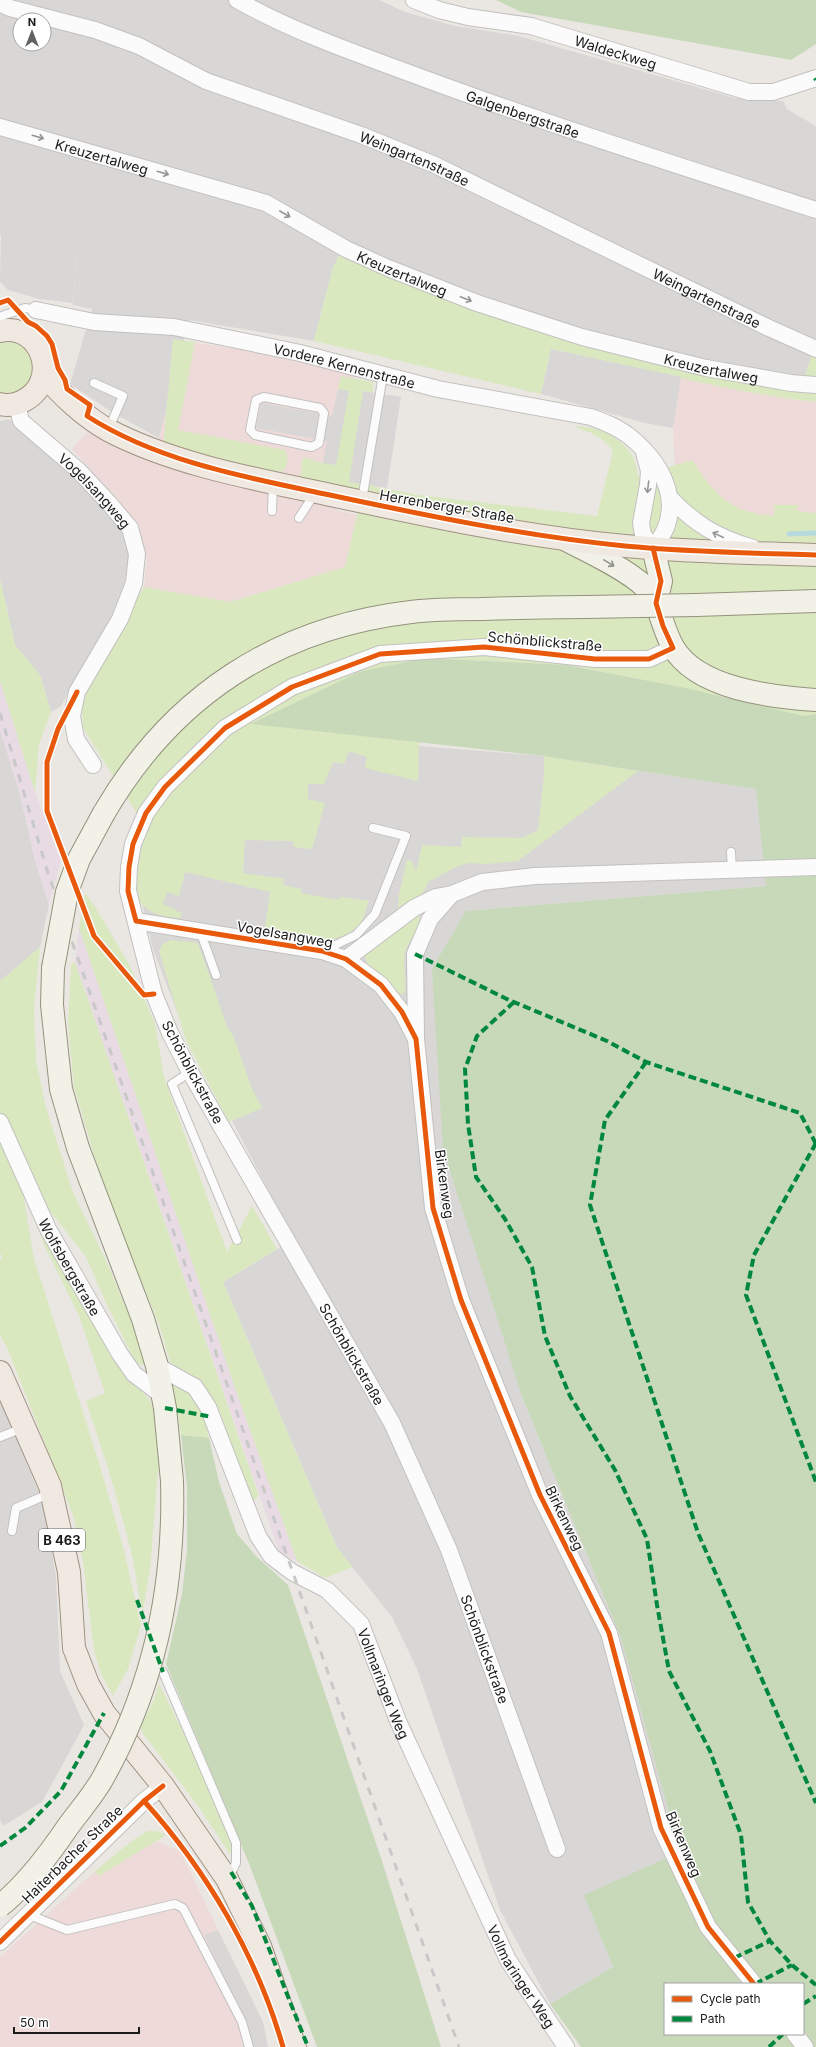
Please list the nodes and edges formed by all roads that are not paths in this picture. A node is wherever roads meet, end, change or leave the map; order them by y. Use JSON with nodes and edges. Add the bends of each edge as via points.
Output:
{"nodes":[{"id":1,"x":237,"y":0,"type":"edge"},
{"id":2,"x":414,"y":0,"type":"edge"},
{"id":3,"x":0,"y":3,"type":"edge"},
{"id":4,"x":816,"y":78,"type":"edge"},
{"id":5,"x":0,"y":127,"type":"edge"},
{"id":6,"x":816,"y":210,"type":"edge"},
{"id":7,"x":36,"y":310,"type":"joint"},
{"id":8,"x":3,"y":322,"type":"edge"},
{"id":9,"x":816,"y":349,"type":"edge"},
{"id":10,"x":44,"y":375,"type":"junction"},
{"id":11,"x":383,"y":375,"type":"junction"},
{"id":12,"x":94,"y":383,"type":"dead end"},
{"id":13,"x":816,"y":385,"type":"edge"},
{"id":14,"x":264,"y":397,"type":"joint"},
{"id":15,"x":9,"y":404,"type":"edge"},
{"id":16,"x":87,"y":416,"type":"junction"},
{"id":17,"x":108,"y":430,"type":"junction"},
{"id":18,"x":643,"y":449,"type":"junction"},
{"id":19,"x":273,"y":483,"type":"junction"},
{"id":20,"x":315,"y":492,"type":"junction"},
{"id":21,"x":670,"y":498,"type":"junction"},
{"id":22,"x":362,"y":502,"type":"junction"},
{"id":23,"x":272,"y":511,"type":"dead end"},
{"id":24,"x":299,"y":518,"type":"dead end"},
{"id":25,"x":562,"y":538,"type":"junction"},
{"id":26,"x":653,"y":548,"type":"junction"},
{"id":27,"x":767,"y":553,"type":"junction"},
{"id":28,"x":816,"y":555,"type":"edge"},
{"id":29,"x":650,"y":595,"type":"junction"},
{"id":30,"x":816,"y":601,"type":"edge"},
{"id":31,"x":673,"y":648,"type":"junction"},
{"id":32,"x":816,"y":700,"type":"edge"},
{"id":33,"x":93,"y":765,"type":"dead end"},
{"id":34,"x":373,"y":828,"type":"dead end"},
{"id":35,"x":731,"y":852,"type":"dead end"},
{"id":36,"x":816,"y":867,"type":"edge"},
{"id":37,"x":732,"y":871,"type":"junction"},
{"id":38,"x":452,"y":894,"type":"junction"},
{"id":39,"x":136,"y":921,"type":"junction"},
{"id":40,"x":200,"y":931,"type":"junction"},
{"id":41,"x":322,"y":951,"type":"junction"},
{"id":42,"x":346,"y":959,"type":"junction"},
{"id":43,"x":216,"y":975,"type":"dead end"},
{"id":44,"x":416,"y":1039,"type":"junction"},
{"id":45,"x":190,"y":1072,"type":"junction"},
{"id":46,"x":0,"y":1122,"type":"edge"},
{"id":47,"x":237,"y":1240,"type":"dead end"},
{"id":48,"x":157,"y":1366,"type":"junction"},
{"id":49,"x":0,"y":1372,"type":"edge"},
{"id":50,"x":163,"y":1396,"type":"junction"},
{"id":51,"x":24,"y":1427,"type":"junction"},
{"id":52,"x":0,"y":1438,"type":"edge"},
{"id":53,"x":51,"y":1493,"type":"junction"},
{"id":54,"x":12,"y":1531,"type":"dead end"},
{"id":55,"x":163,"y":1672,"type":"dead end"},
{"id":56,"x":162,"y":1786,"type":"junction"},
{"id":57,"x":556,"y":1849,"type":"dead end"},
{"id":58,"x":228,"y":1880,"type":"junction"},
{"id":59,"x":0,"y":1906,"type":"edge"},
{"id":60,"x":27,"y":1914,"type":"junction"},
{"id":61,"x":0,"y":1942,"type":"edge"},
{"id":62,"x":753,"y":1983,"type":"edge"},
{"id":63,"x":795,"y":2035,"type":"edge"},
{"id":64,"x":249,"y":2047,"type":"edge"},
{"id":65,"x":295,"y":2047,"type":"edge"},
{"id":66,"x":566,"y":2047,"type":"edge"},
{"id":67,"x":805,"y":2047,"type":"edge"}],
"edges":[{"from":1,"to":6,"type":"street","name":"Galgenbergstraße","via":[[267,17],[360,55],[527,116]]},
{"from":2,"to":4,"type":"street","name":"Waldeckweg","via":[[439,10],[468,17],[531,26],[749,92],[773,92]]},
{"from":3,"to":9,"type":"street","name":"Weingartenstraße","via":[[10,8],[95,30],[139,46],[206,82],[361,135],[435,165]]},
{"from":5,"to":13,"type":"street","name":"Kreuzertalweg","one_way":true,"via":[[266,203],[346,249],[388,268],[477,303],[582,337],[706,368],[791,384]]},
{"from":7,"to":8,"type":"lane","via":[[25,308]]},
{"from":7,"to":11,"type":"street","name":"Vordere Kernenstraße","via":[[94,322],[174,327],[300,353]]},
{"from":8,"to":10,"type":"main road","via":[[34,342],[41,353]]},
{"from":10,"to":15,"type":"main road","via":[[35,393]]},
{"from":10,"to":16,"type":"main road","name":"Herrenberger Straße","via":[[63,396]]},
{"from":11,"to":18,"type":"street","name":"Vordere Kernenstraße","via":[[438,389],[591,417],[612,425]]},
{"from":11,"to":22,"type":"lane"},
{"from":12,"to":17,"type":"lane","via":[[123,396]]},
{"from":14,"to":14,"type":"lane","via":[[256,400],[250,430],[255,435],[312,447],[319,443],[324,413],[320,408]]},
{"from":15,"to":16,"type":"main road","name":"Herrenberger Straße"},
{"from":15,"to":33,"type":"street","name":"Vogelsangweg","via":[[21,421],[78,470],[108,502],[130,528],[137,554],[134,583],[120,620],[77,692],[73,710],[76,740]]},
{"from":16,"to":17,"type":"main road","name":"Herrenberger Straße"},
{"from":17,"to":19,"type":"main road","name":"Herrenberger Straße","via":[[192,463]]},
{"from":18,"to":21,"type":"street","name":"Vordere Kernenstraße","via":[[665,479]]},
{"from":18,"to":26,"type":"street","one_way":true,"via":[[649,471],[641,523],[643,535]]},
{"from":19,"to":20,"type":"main road","name":"Herrenberger Straße"},
{"from":19,"to":23,"type":"lane"},
{"from":20,"to":22,"type":"main road","name":"Herrenberger Straße"},
{"from":20,"to":24,"type":"lane"},
{"from":21,"to":26,"type":"street","name":"Vordere Kernenstraße","via":[[668,521],[662,537]]},
{"from":27,"to":21,"type":"street","name":"Vordere Kernenstraße","one_way":true,"via":[[714,533],[689,518]]},
{"from":22,"to":25,"type":"main road","name":"Herrenberger Straße"},
{"from":25,"to":26,"type":"main road","name":"Herrenberger Straße"},
{"from":25,"to":29,"type":"main road","one_way":true,"via":[[597,556]]},
{"from":26,"to":27,"type":"main road","name":"Herrenberger Straße"},
{"from":26,"to":29,"type":"main road","via":[[661,581]]},
{"from":27,"to":28,"type":"main road","name":"Herrenberger Straße"},
{"from":29,"to":31,"type":"main road"},
{"from":30,"to":48,"type":"main road","bridge":true,"via":[[411,612],[354,621],[307,636],[270,652],[232,674],[171,723],[122,781],[79,859],[67,892],[54,968],[52,1005],[61,1089],[78,1148],[143,1319]]},
{"from":31,"to":32,"type":"main road","via":[[683,659],[713,680],[749,692]]},
{"from":31,"to":39,"type":"street","name":"Schönblickstraße","via":[[649,659],[595,659],[484,647],[380,654],[292,687],[225,728],[165,787],[146,813],[133,844],[129,867],[128,891]]},
{"from":34,"to":41,"type":"lane","via":[[406,836],[375,914],[356,935]]},
{"from":35,"to":37,"type":"lane"},
{"from":36,"to":37,"type":"street"},
{"from":37,"to":38,"type":"street","via":[[535,876],[482,882]]},
{"from":38,"to":42,"type":"street","via":[[436,897],[414,908]]},
{"from":38,"to":44,"type":"street","name":"Birkenweg","via":[[430,919],[415,954]]},
{"from":39,"to":40,"type":"street","name":"Vogelsangweg"},
{"from":39,"to":45,"type":"street","name":"Schönblickstraße","via":[[154,994]]},
{"from":40,"to":41,"type":"street","name":"Vogelsangweg"},
{"from":40,"to":43,"type":"lane"},
{"from":41,"to":42,"type":"street","name":"Vogelsangweg"},
{"from":42,"to":44,"type":"street","name":"Vogelsangweg","via":[[380,985],[402,1012]]},
{"from":44,"to":62,"type":"street","name":"Birkenweg","via":[[433,1208],[460,1300],[540,1495],[609,1633],[661,1828],[708,1927]]},
{"from":45,"to":47,"type":"lane","via":[[172,1084]]},
{"from":45,"to":57,"type":"street","name":"Schönblickstraße","via":[[392,1423],[449,1550]]},
{"from":46,"to":50,"type":"street","name":"Wolfsbergstraße","via":[[48,1229],[120,1354],[134,1374]]},
{"from":48,"to":50,"type":"main road"},
{"from":48,"to":66,"type":"street","name":"Vollmaringer Weg","via":[[195,1387],[208,1407],[258,1536],[271,1556],[292,1572],[327,1590],[361,1624],[398,1721],[508,1960]]},
{"from":49,"to":51,"type":"main road","number":"B 463"},
{"from":50,"to":59,"type":"main road","bridge":true,"via":[[174,1525],[169,1579],[153,1658],[135,1711],[104,1777],[51,1852],[12,1897]]},
{"from":51,"to":52,"type":"lane"},
{"from":51,"to":53,"type":"main road","number":"B 463"},
{"from":53,"to":54,"type":"lane","via":[[16,1508]]},
{"from":53,"to":56,"type":"main road","number":"B 463","via":[[69,1572],[74,1648],[85,1677],[104,1713]]},
{"from":55,"to":58,"type":"lane","via":[[236,1843],[236,1863]]},
{"from":56,"to":58,"type":"main road","number":"B 463"},
{"from":56,"to":60,"type":"street","name":"Haiterbacher Straße","via":[[144,1800]]},
{"from":58,"to":65,"type":"main road","number":"B 463","via":[[260,1946]]},
{"from":60,"to":61,"type":"street","name":"Haiterbacher Straße"},
{"from":60,"to":64,"type":"lane","name":"Haiterbacher Straße","via":[[67,1930],[175,1904],[183,1908],[242,2022]]},
{"from":63,"to":67,"type":"street"}]}
